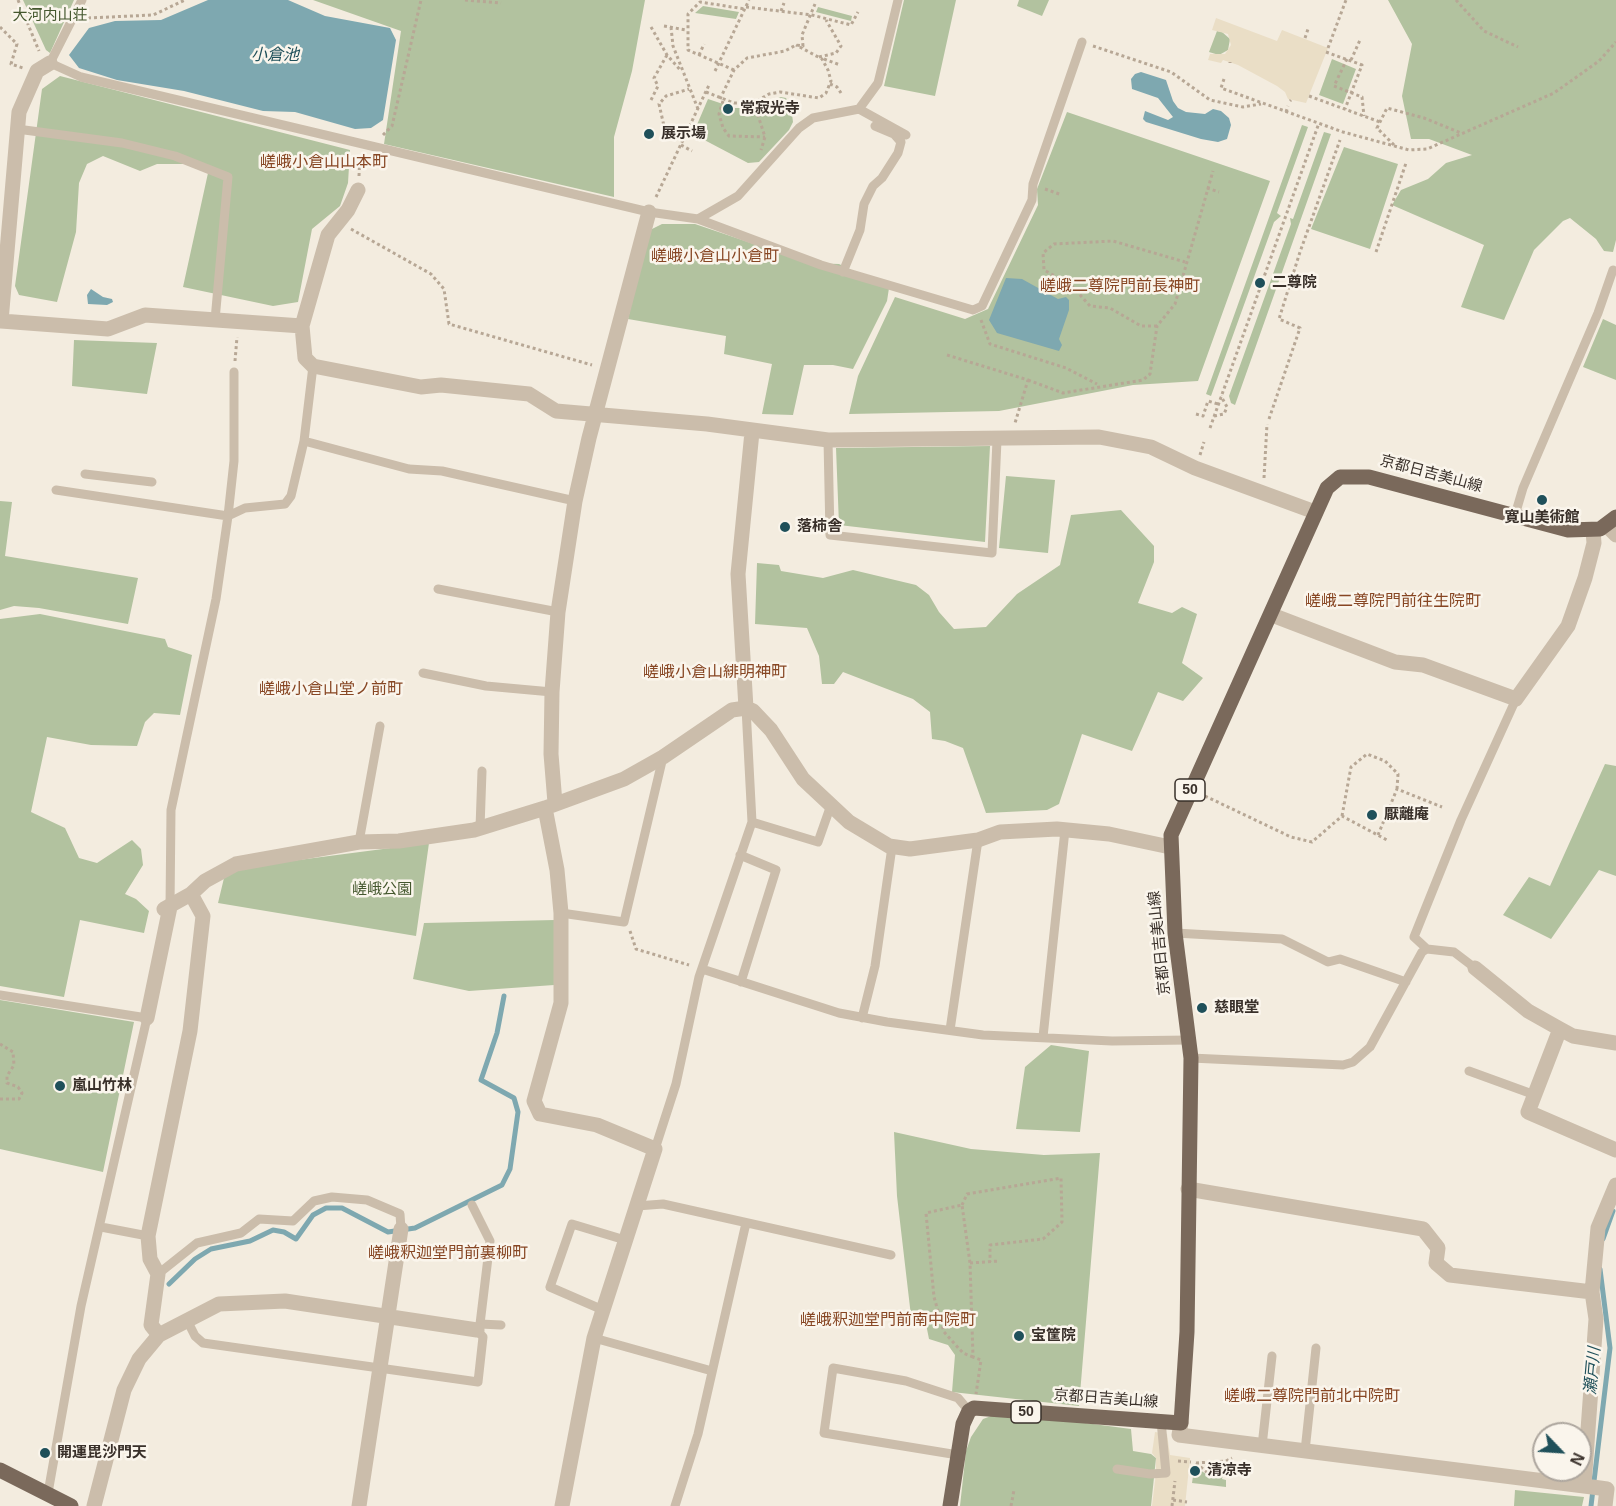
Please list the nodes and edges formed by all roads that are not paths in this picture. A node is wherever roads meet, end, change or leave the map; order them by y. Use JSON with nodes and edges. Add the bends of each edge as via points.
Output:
{"nodes":[{"id":1,"x":82,"y":0,"type":"edge"},
{"id":2,"x":898,"y":0,"type":"edge"},
{"id":3,"x":1082,"y":42,"type":"road end"},
{"id":4,"x":50,"y":63,"type":"junction"},
{"id":5,"x":859,"y":109,"type":"junction"},
{"id":6,"x":875,"y":126,"type":"dead end"},
{"id":7,"x":17,"y":129,"type":"junction"},
{"id":8,"x":906,"y":135,"type":"dead end"},
{"id":9,"x":358,"y":190,"type":"road end"},
{"id":10,"x":649,"y":212,"type":"junction"},
{"id":11,"x":698,"y":219,"type":"junction"},
{"id":12,"x":1613,"y":270,"type":"dead end"},
{"id":13,"x":843,"y":272,"type":"junction"},
{"id":14,"x":215,"y":320,"type":"junction"},
{"id":15,"x":302,"y":326,"type":"junction"},
{"id":16,"x":313,"y":366,"type":"junction"},
{"id":17,"x":234,"y":372,"type":"road end"},
{"id":18,"x":597,"y":412,"type":"junction"},
{"id":19,"x":752,"y":432,"type":"junction"},
{"id":20,"x":828,"y":440,"type":"junction"},
{"id":21,"x":1004,"y":440,"type":"junction"},
{"id":22,"x":304,"y":441,"type":"junction"},
{"id":23,"x":85,"y":474,"type":"dead end"},
{"id":24,"x":152,"y":482,"type":"dead end"},
{"id":25,"x":56,"y":490,"type":"dead end"},
{"id":26,"x":575,"y":501,"type":"junction"},
{"id":27,"x":1315,"y":512,"type":"junction"},
{"id":28,"x":1515,"y":515,"type":"junction"},
{"id":29,"x":228,"y":516,"type":"junction"},
{"id":30,"x":1608,"y":527,"type":"edge"},
{"id":31,"x":438,"y":589,"type":"dead end"},
{"id":32,"x":558,"y":612,"type":"junction"},
{"id":33,"x":1272,"y":615,"type":"junction"},
{"id":34,"x":423,"y":673,"type":"dead end"},
{"id":35,"x":552,"y":692,"type":"junction"},
{"id":36,"x":1516,"y":699,"type":"junction"},
{"id":37,"x":746,"y":708,"type":"junction"},
{"id":38,"x":381,"y":726,"type":"dead end"},
{"id":39,"x":663,"y":757,"type":"junction"},
{"id":40,"x":482,"y":771,"type":"dead end"},
{"id":41,"x":831,"y":805,"type":"junction"},
{"id":42,"x":550,"y":806,"type":"junction"},
{"id":43,"x":752,"y":822,"type":"junction"},
{"id":44,"x":480,"y":828,"type":"junction"},
{"id":45,"x":1065,"y":830,"type":"junction"},
{"id":46,"x":978,"y":840,"type":"junction"},
{"id":47,"x":359,"y":842,"type":"junction"},
{"id":48,"x":892,"y":847,"type":"junction"},
{"id":49,"x":1170,"y":847,"type":"junction"},
{"id":50,"x":740,"y":855,"type":"junction"},
{"id":51,"x":190,"y":894,"type":"junction"},
{"id":52,"x":167,"y":908,"type":"junction"},
{"id":53,"x":561,"y":913,"type":"junction"},
{"id":54,"x":1175,"y":933,"type":"junction"},
{"id":55,"x":1427,"y":949,"type":"junction"},
{"id":56,"x":1475,"y":968,"type":"joint"},
{"id":57,"x":702,"y":969,"type":"junction"},
{"id":58,"x":741,"y":982,"type":"junction"},
{"id":59,"x":1406,"y":982,"type":"junction"},
{"id":60,"x":0,"y":996,"type":"edge"},
{"id":61,"x":147,"y":1018,"type":"junction"},
{"id":62,"x":862,"y":1018,"type":"junction"},
{"id":63,"x":1560,"y":1029,"type":"junction"},
{"id":64,"x":950,"y":1030,"type":"junction"},
{"id":65,"x":1043,"y":1037,"type":"junction"},
{"id":66,"x":1189,"y":1040,"type":"junction"},
{"id":67,"x":1616,"y":1043,"type":"edge"},
{"id":68,"x":1191,"y":1058,"type":"junction"},
{"id":69,"x":1469,"y":1071,"type":"dead end"},
{"id":70,"x":1535,"y":1095,"type":"junction"},
{"id":71,"x":655,"y":1149,"type":"junction"},
{"id":72,"x":1616,"y":1150,"type":"edge"},
{"id":73,"x":1616,"y":1185,"type":"edge"},
{"id":74,"x":1188,"y":1189,"type":"junction"},
{"id":75,"x":472,"y":1205,"type":"dead end"},
{"id":76,"x":637,"y":1206,"type":"junction"},
{"id":77,"x":746,"y":1223,"type":"junction"},
{"id":78,"x":101,"y":1227,"type":"junction"},
{"id":79,"x":401,"y":1229,"type":"joint"},
{"id":80,"x":147,"y":1236,"type":"junction"},
{"id":81,"x":625,"y":1240,"type":"junction"},
{"id":82,"x":891,"y":1255,"type":"dead end"},
{"id":83,"x":158,"y":1274,"type":"junction"},
{"id":84,"x":1592,"y":1292,"type":"junction"},
{"id":85,"x":603,"y":1310,"type":"junction"},
{"id":86,"x":387,"y":1317,"type":"junction"},
{"id":87,"x":187,"y":1320,"type":"junction"},
{"id":88,"x":501,"y":1325,"type":"dead end"},
{"id":89,"x":478,"y":1327,"type":"junction"},
{"id":90,"x":159,"y":1335,"type":"junction"},
{"id":91,"x":594,"y":1338,"type":"junction"},
{"id":92,"x":1316,"y":1348,"type":"dead end"},
{"id":93,"x":1272,"y":1356,"type":"dead end"},
{"id":94,"x":380,"y":1368,"type":"junction"},
{"id":95,"x":712,"y":1371,"type":"junction"},
{"id":96,"x":971,"y":1409,"type":"junction"},
{"id":97,"x":1161,"y":1421,"type":"junction"},
{"id":98,"x":1181,"y":1423,"type":"junction"},
{"id":99,"x":1262,"y":1446,"type":"junction"},
{"id":100,"x":1305,"y":1451,"type":"junction"},
{"id":101,"x":958,"y":1455,"type":"junction"},
{"id":102,"x":1117,"y":1469,"type":"dead end"},
{"id":103,"x":0,"y":1470,"type":"edge"},
{"id":104,"x":1599,"y":1488,"type":"edge"},
{"id":105,"x":48,"y":1493,"type":"junction"},
{"id":106,"x":71,"y":1506,"type":"edge"},
{"id":107,"x":94,"y":1506,"type":"edge"},
{"id":108,"x":359,"y":1506,"type":"edge"},
{"id":109,"x":562,"y":1506,"type":"edge"},
{"id":110,"x":675,"y":1506,"type":"edge"},
{"id":111,"x":950,"y":1506,"type":"edge"},
{"id":112,"x":1605,"y":1506,"type":"edge"}],
"edges":[{"from":1,"to":4,"type":"lane"},
{"from":2,"to":5,"type":"lane","via":[[878,83]]},
{"from":3,"to":13,"type":"lane","via":[[1033,183],[1032,200],[982,306],[973,310]]},
{"from":4,"to":7,"type":"street","via":[[37,72],[19,112]]},
{"from":4,"to":10,"type":"lane","via":[[81,77],[364,149]]},
{"from":5,"to":8,"type":"lane"},
{"from":5,"to":11,"type":"lane","via":[[813,118],[799,128],[738,196]]},
{"from":6,"to":13,"type":"lane","via":[[894,134],[901,142],[898,153],[864,204],[860,230]]},
{"from":7,"to":14,"type":"lane","via":[[122,143],[175,156],[228,177]]},
{"from":7,"to":14,"type":"street","via":[[1,321],[108,329],[145,315]]},
{"from":9,"to":15,"type":"street","via":[[328,235]]},
{"from":10,"to":11,"type":"lane"},
{"from":10,"to":18,"type":"street"},
{"from":11,"to":13,"type":"lane"},
{"from":12,"to":28,"type":"lane","via":[[1526,479]]},
{"from":14,"to":15,"type":"street"},
{"from":15,"to":16,"type":"street","via":[[305,358]]},
{"from":16,"to":18,"type":"street","via":[[421,387],[441,385],[530,394],[556,411]]},
{"from":16,"to":22,"type":"lane"},
{"from":17,"to":29,"type":"lane","via":[[234,461]]},
{"from":18,"to":19,"type":"street"},
{"from":18,"to":26,"type":"street"},
{"from":19,"to":20,"type":"street"},
{"from":19,"to":37,"type":"street","via":[[738,574]]},
{"from":20,"to":21,"type":"street"},
{"from":20,"to":21,"type":"lane","via":[[830,535],[992,553]]},
{"from":21,"to":27,"type":"street","via":[[1099,437],[1151,447],[1195,468]]},
{"from":22,"to":26,"type":"lane","via":[[409,469],[442,471]]},
{"from":22,"to":29,"type":"lane","via":[[291,496],[285,504],[245,508]]},
{"from":23,"to":24,"type":"lane"},
{"from":25,"to":29,"type":"lane"},
{"from":26,"to":32,"type":"street"},
{"from":27,"to":28,"type":"main road","name":"京都日吉美山線","number":"50","via":[[1321,496],[1334,480],[1354,476]]},
{"from":27,"to":33,"type":"main road","name":"京都日吉美山線","number":"50"},
{"from":28,"to":30,"type":"main road","name":"京都日吉美山線","number":"50","via":[[1568,530]]},
{"from":29,"to":52,"type":"lane","via":[[216,599],[171,810]]},
{"from":30,"to":36,"type":"street","via":[[1594,543],[1568,626]]},
{"from":31,"to":32,"type":"lane"},
{"from":32,"to":35,"type":"street"},
{"from":33,"to":36,"type":"street","via":[[1395,662],[1423,665]]},
{"from":33,"to":49,"type":"main road","name":"京都日吉美山線","number":"50","via":[[1174,825]]},
{"from":34,"to":35,"type":"lane","via":[[486,686]]},
{"from":35,"to":42,"type":"street"},
{"from":36,"to":55,"type":"lane","via":[[1461,820],[1414,938]]},
{"from":37,"to":39,"type":"street","via":[[732,710]]},
{"from":37,"to":41,"type":"street","via":[[771,730],[803,779]]},
{"from":37,"to":43,"type":"lane"},
{"from":38,"to":47,"type":"lane"},
{"from":39,"to":42,"type":"street","via":[[624,779]]},
{"from":39,"to":53,"type":"lane","via":[[624,922]]},
{"from":40,"to":44,"type":"lane"},
{"from":41,"to":43,"type":"lane","via":[[818,842]]},
{"from":41,"to":48,"type":"street","via":[[867,835]]},
{"from":42,"to":44,"type":"street"},
{"from":42,"to":53,"type":"street"},
{"from":43,"to":50,"type":"lane"},
{"from":44,"to":47,"type":"street","via":[[399,841]]},
{"from":45,"to":46,"type":"street","via":[[1000,832]]},
{"from":45,"to":49,"type":"street","via":[[1109,834]]},
{"from":45,"to":65,"type":"lane"},
{"from":46,"to":48,"type":"street","via":[[910,849]]},
{"from":46,"to":64,"type":"lane"},
{"from":47,"to":51,"type":"street","via":[[236,864]]},
{"from":48,"to":62,"type":"lane","via":[[875,966]]},
{"from":49,"to":54,"type":"main road","name":"京都日吉美山線","number":"50"},
{"from":50,"to":57,"type":"lane"},
{"from":50,"to":58,"type":"lane","via":[[776,870]]},
{"from":51,"to":52,"type":"street"},
{"from":51,"to":80,"type":"street","via":[[203,916],[190,1031]]},
{"from":52,"to":61,"type":"street"},
{"from":53,"to":71,"type":"street","via":[[561,1003],[534,1101],[540,1113],[597,1125]]},
{"from":54,"to":59,"type":"lane","via":[[1282,939],[1328,962],[1340,959]]},
{"from":54,"to":66,"type":"main road","name":"京都日吉美山線","number":"50"},
{"from":55,"to":56,"type":"lane","via":[[1455,952]]},
{"from":55,"to":59,"type":"lane"},
{"from":56,"to":63,"type":"street","via":[[1528,1011]]},
{"from":57,"to":58,"type":"lane"},
{"from":57,"to":71,"type":"lane","via":[[676,1084]]},
{"from":58,"to":62,"type":"lane"},
{"from":59,"to":68,"type":"lane","via":[[1370,1047],[1353,1062],[1343,1065]]},
{"from":60,"to":61,"type":"lane"},
{"from":61,"to":78,"type":"lane"},
{"from":62,"to":64,"type":"lane"},
{"from":63,"to":67,"type":"street","via":[[1573,1036]]},
{"from":63,"to":70,"type":"street"},
{"from":64,"to":65,"type":"lane"},
{"from":65,"to":66,"type":"lane"},
{"from":66,"to":68,"type":"main road","name":"京都日吉美山線","number":"50"},
{"from":68,"to":74,"type":"main road","name":"京都日吉美山線","number":"50"},
{"from":69,"to":70,"type":"lane"},
{"from":70,"to":72,"type":"street","via":[[1528,1112]]},
{"from":71,"to":76,"type":"street"},
{"from":73,"to":84,"type":"street","via":[[1598,1228]]},
{"from":74,"to":84,"type":"street","via":[[1423,1229],[1438,1248],[1436,1263],[1450,1275]]},
{"from":74,"to":98,"type":"main road","name":"京都日吉美山線","number":"50"},
{"from":75,"to":89,"type":"lane","via":[[490,1240]]},
{"from":76,"to":77,"type":"lane","via":[[663,1204]]},
{"from":76,"to":81,"type":"street"},
{"from":77,"to":82,"type":"lane"},
{"from":77,"to":95,"type":"lane"},
{"from":78,"to":80,"type":"lane"},
{"from":78,"to":105,"type":"lane","via":[[81,1306]]},
{"from":79,"to":83,"type":"lane","via":[[400,1214],[367,1200],[332,1197],[314,1201],[293,1221],[258,1219],[241,1233],[197,1243]]},
{"from":79,"to":86,"type":"street"},
{"from":80,"to":83,"type":"street","via":[[150,1258]]},
{"from":81,"to":85,"type":"street"},
{"from":81,"to":85,"type":"lane","via":[[572,1224],[550,1287]]},
{"from":83,"to":90,"type":"street","via":[[151,1325]]},
{"from":84,"to":104,"type":"street","via":[[1596,1319]]},
{"from":85,"to":91,"type":"street"},
{"from":86,"to":87,"type":"street","via":[[285,1301],[219,1304]]},
{"from":86,"to":89,"type":"street"},
{"from":86,"to":94,"type":"street"},
{"from":87,"to":90,"type":"street"},
{"from":87,"to":94,"type":"lane","via":[[203,1343]]},
{"from":88,"to":89,"type":"lane"},
{"from":89,"to":94,"type":"lane","via":[[483,1336],[478,1382]]},
{"from":90,"to":107,"type":"street","via":[[139,1359],[124,1390]]},
{"from":91,"to":95,"type":"lane"},
{"from":91,"to":109,"type":"street"},
{"from":92,"to":100,"type":"lane"},
{"from":93,"to":99,"type":"lane"},
{"from":94,"to":108,"type":"street"},
{"from":95,"to":110,"type":"lane","via":[[698,1434]]},
{"from":96,"to":97,"type":"main road","name":"京都日吉美山線","number":"50"},
{"from":96,"to":101,"type":"main road","via":[[963,1424]]},
{"from":96,"to":101,"type":"lane","via":[[958,1398],[906,1381],[833,1368],[824,1433]]},
{"from":97,"to":98,"type":"main road","name":"京都日吉美山線","number":"50"},
{"from":97,"to":102,"type":"lane","via":[[1166,1473]]},
{"from":98,"to":99,"type":"street","via":[[1179,1435]]},
{"from":99,"to":100,"type":"street"},
{"from":100,"to":104,"type":"street"},
{"from":101,"to":111,"type":"main road"},
{"from":103,"to":105,"type":"main road"},
{"from":104,"to":112,"type":"street"},
{"from":105,"to":106,"type":"main road"}]}
